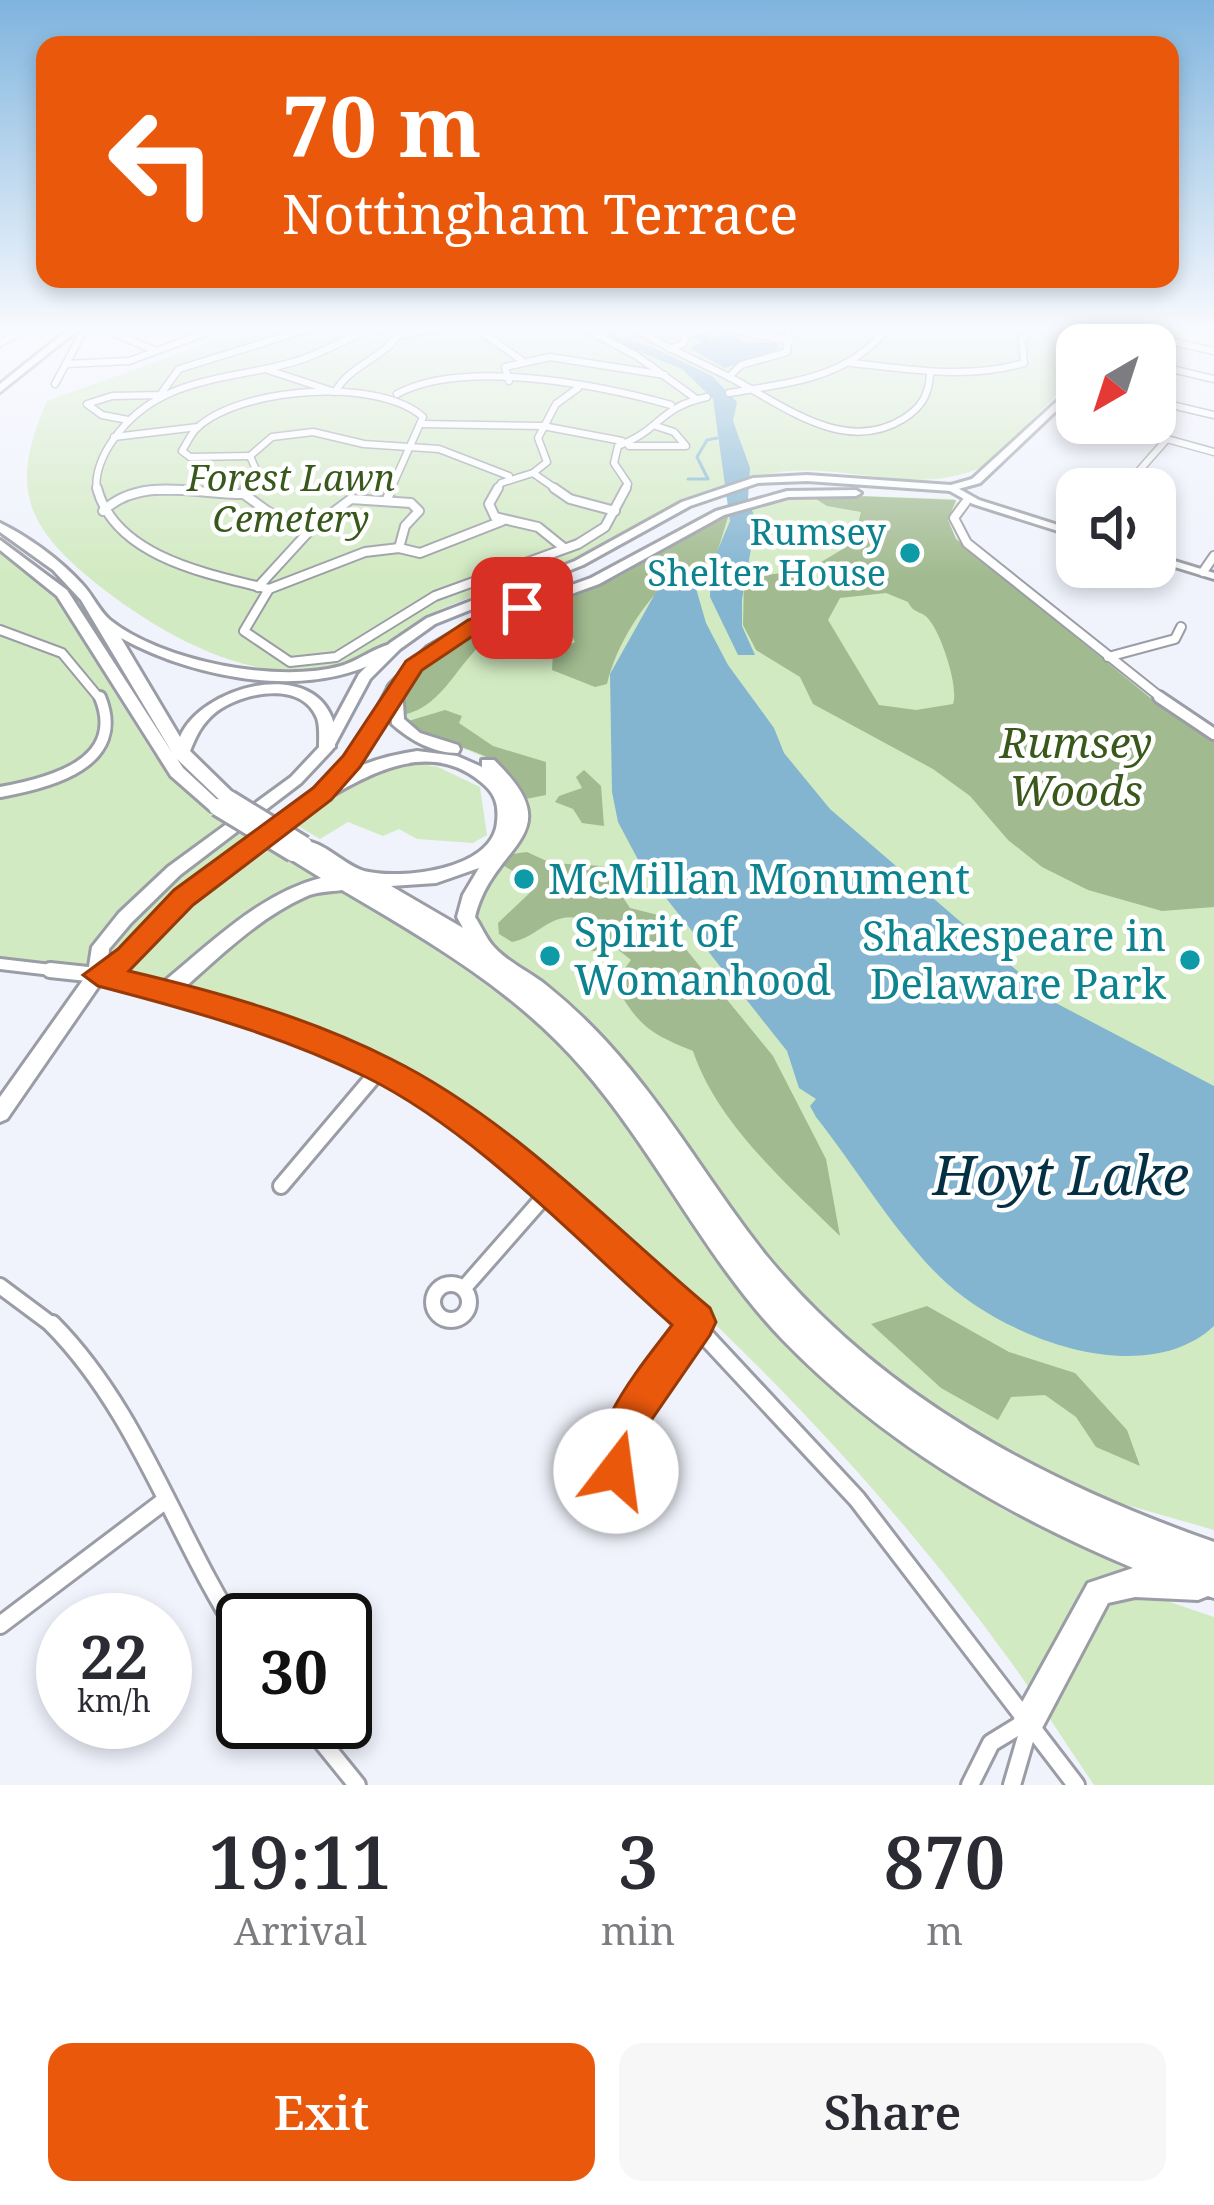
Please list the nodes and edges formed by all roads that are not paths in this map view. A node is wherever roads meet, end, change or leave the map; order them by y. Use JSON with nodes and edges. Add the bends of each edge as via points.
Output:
{"nodes":[{"id":1,"x":97,"y":411,"type":"edge"},
{"id":2,"x":139,"y":411,"type":"edge"},
{"id":3,"x":238,"y":411,"type":"edge"},
{"id":4,"x":420,"y":411,"type":"edge"},
{"id":5,"x":552,"y":411,"type":"edge"},
{"id":6,"x":666,"y":411,"type":"edge"},
{"id":7,"x":791,"y":411,"type":"edge"},
{"id":8,"x":913,"y":411,"type":"edge"},
{"id":9,"x":1051,"y":411,"type":"edge"},
{"id":10,"x":128,"y":420,"type":"junction"},
{"id":11,"x":421,"y":424,"type":"junction"},
{"id":12,"x":543,"y":426,"type":"junction"},
{"id":13,"x":656,"y":426,"type":"junction"},
{"id":14,"x":199,"y":427,"type":"junction"},
{"id":15,"x":114,"y":437,"type":"junction"},
{"id":16,"x":1176,"y":441,"type":"edge"},
{"id":17,"x":623,"y":443,"type":"junction"},
{"id":18,"x":409,"y":444,"type":"junction"},
{"id":19,"x":1163,"y":444,"type":"edge"},
{"id":20,"x":1214,"y":452,"type":"edge"},
{"id":21,"x":250,"y":456,"type":"junction"},
{"id":22,"x":1141,"y":468,"type":"edge"},
{"id":23,"x":533,"y":473,"type":"junction"},
{"id":24,"x":509,"y":476,"type":"junction"},
{"id":25,"x":951,"y":488,"type":"junction"},
{"id":26,"x":245,"y":494,"type":"junction"},
{"id":27,"x":387,"y":499,"type":"junction"},
{"id":28,"x":968,"y":500,"type":"junction"},
{"id":29,"x":103,"y":511,"type":"junction"},
{"id":30,"x":615,"y":512,"type":"junction"},
{"id":31,"x":502,"y":521,"type":"junction"},
{"id":32,"x":0,"y":527,"type":"edge"},
{"id":33,"x":1056,"y":527,"type":"edge"},
{"id":34,"x":312,"y":528,"type":"junction"},
{"id":35,"x":0,"y":544,"type":"edge"},
{"id":36,"x":399,"y":548,"type":"junction"},
{"id":37,"x":564,"y":548,"type":"junction"},
{"id":38,"x":1214,"y":556,"type":"edge"},
{"id":39,"x":1176,"y":564,"type":"edge"},
{"id":40,"x":1209,"y":574,"type":"edge"},
{"id":41,"x":264,"y":588,"type":"junction"},
{"id":42,"x":95,"y":611,"type":"junction"},
{"id":43,"x":1180,"y":627,"type":"dead end"},
{"id":44,"x":0,"y":630,"type":"edge"},
{"id":45,"x":395,"y":646,"type":"junction"},
{"id":46,"x":1108,"y":657,"type":"junction"},
{"id":47,"x":395,"y":687,"type":"junction"},
{"id":48,"x":1214,"y":734,"type":"edge"},
{"id":49,"x":327,"y":747,"type":"junction"},
{"id":50,"x":181,"y":755,"type":"junction"},
{"id":51,"x":0,"y":792,"type":"edge"},
{"id":52,"x":322,"y":794,"type":"junction"},
{"id":53,"x":223,"y":803,"type":"junction"},
{"id":54,"x":298,"y":849,"type":"junction"},
{"id":55,"x":346,"y":877,"type":"junction"},
{"id":56,"x":280,"y":902,"type":"junction"},
{"id":57,"x":0,"y":964,"type":"edge"},
{"id":58,"x":501,"y":964,"type":"junction"},
{"id":59,"x":98,"y":975,"type":"junction"},
{"id":60,"x":168,"y":990,"type":"junction"},
{"id":61,"x":380,"y":1069,"type":"junction"},
{"id":62,"x":0,"y":1113,"type":"edge"},
{"id":63,"x":281,"y":1186,"type":"dead end"},
{"id":64,"x":550,"y":1190,"type":"junction"},
{"id":65,"x":0,"y":1286,"type":"edge"},
{"id":66,"x":464,"y":1288,"type":"dead end"},
{"id":67,"x":697,"y":1322,"type":"junction"},
{"id":68,"x":616,"y":1471,"type":"dead end"},
{"id":69,"x":163,"y":1502,"type":"junction"},
{"id":70,"x":1214,"y":1556,"type":"edge"},
{"id":71,"x":1214,"y":1584,"type":"edge"},
{"id":72,"x":216,"y":1599,"type":"edge"},
{"id":73,"x":0,"y":1625,"type":"edge"},
{"id":74,"x":1030,"y":1719,"type":"junction"},
{"id":75,"x":328,"y":1749,"type":"edge"},
{"id":76,"x":357,"y":1785,"type":"edge"},
{"id":77,"x":970,"y":1785,"type":"edge"},
{"id":78,"x":1012,"y":1785,"type":"edge"},
{"id":79,"x":1076,"y":1785,"type":"edge"}],
"edges":[{"from":1,"to":10,"type":"street"},
{"from":2,"to":10,"type":"street"},
{"from":3,"to":14,"type":"street"},
{"from":4,"to":11,"type":"street"},
{"from":5,"to":12,"type":"street"},
{"from":6,"to":13,"type":"street"},
{"from":7,"to":8,"type":"street","via":[[820,427],[877,432]]},
{"from":9,"to":25,"type":"main road","via":[[984,477]]},
{"from":10,"to":15,"type":"street"},
{"from":11,"to":12,"type":"street"},
{"from":11,"to":18,"type":"street"},
{"from":12,"to":17,"type":"street"},
{"from":12,"to":23,"type":"street","via":[[538,447],[547,462]]},
{"from":13,"to":17,"type":"street"},
{"from":13,"to":17,"type":"street","via":[[686,446]]},
{"from":14,"to":15,"type":"street"},
{"from":14,"to":21,"type":"street","via":[[184,455]]},
{"from":15,"to":29,"type":"street","via":[[95,487]]},
{"from":16,"to":20,"type":"street"},
{"from":17,"to":30,"type":"street","via":[[614,464],[628,484]]},
{"from":18,"to":21,"type":"street","via":[[311,430],[272,438]]},
{"from":18,"to":24,"type":"street"},
{"from":18,"to":27,"type":"street"},
{"from":19,"to":22,"type":"street"},
{"from":21,"to":26,"type":"street","via":[[257,472]]},
{"from":23,"to":24,"type":"street"},
{"from":23,"to":30,"type":"street","via":[[569,499]]},
{"from":24,"to":31,"type":"street","via":[[489,504]]},
{"from":25,"to":28,"type":"street"},
{"from":25,"to":45,"type":"main road","via":[[757,480],[671,511],[580,563],[455,609]]},
{"from":25,"to":47,"type":"main road","via":[[919,496],[819,491],[720,513],[595,581],[453,636]]},
{"from":26,"to":29,"type":"street","via":[[138,492]]},
{"from":26,"to":34,"type":"street"},
{"from":27,"to":34,"type":"street","via":[[351,499]]},
{"from":27,"to":36,"type":"street","via":[[419,511]]},
{"from":28,"to":33,"type":"street"},
{"from":28,"to":46,"type":"street","via":[[954,518],[961,537]]},
{"from":29,"to":41,"type":"street","via":[[145,546],[199,572]]},
{"from":30,"to":37,"type":"street","via":[[606,527]]},
{"from":31,"to":36,"type":"street","via":[[419,553]]},
{"from":31,"to":37,"type":"street","via":[[538,527]]},
{"from":32,"to":42,"type":"highway","via":[[67,576]]},
{"from":34,"to":41,"type":"street"},
{"from":35,"to":53,"type":"highway","via":[[62,593],[167,758]]},
{"from":36,"to":41,"type":"street"},
{"from":37,"to":41,"type":"street","via":[[411,607],[329,661],[275,656],[244,632]]},
{"from":38,"to":40,"type":"street"},
{"from":39,"to":40,"type":"street"},
{"from":42,"to":45,"type":"highway","via":[[125,638],[163,654],[271,672],[331,673]]},
{"from":42,"to":50,"type":"highway"},
{"from":43,"to":46,"type":"street","via":[[1175,639]]},
{"from":44,"to":51,"type":"street","via":[[65,655],[112,723],[81,766]]},
{"from":45,"to":49,"type":"main road","via":[[356,688]]},
{"from":46,"to":48,"type":"street"},
{"from":47,"to":52,"type":"main road","via":[[370,736]]},
{"from":47,"to":58,"type":"highway","via":[[393,710],[404,728],[489,764],[518,796],[514,841],[467,903],[471,932]]},
{"from":49,"to":50,"type":"highway","via":[[322,707],[303,694],[266,689],[206,708],[186,728]]},
{"from":49,"to":59,"type":"main road","via":[[142,902],[100,947]]},
{"from":50,"to":53,"type":"highway"},
{"from":52,"to":55,"type":"highway","via":[[397,757],[438,755],[488,778],[506,806],[492,848],[459,872],[412,884]]},
{"from":52,"to":59,"type":"main road"},
{"from":53,"to":54,"type":"highway","bridge":true},
{"from":54,"to":55,"type":"highway"},
{"from":54,"to":56,"type":"highway","via":[[300,876]]},
{"from":55,"to":56,"type":"highway"},
{"from":55,"to":58,"type":"highway"},
{"from":55,"to":71,"type":"highway","via":[[561,1030],[615,1089],[765,1302],[890,1418],[1041,1513]]},
{"from":56,"to":60,"type":"highway"},
{"from":57,"to":59,"type":"street"},
{"from":58,"to":70,"type":"highway","via":[[616,1065],[762,1269],[874,1379],[1021,1478]]},
{"from":59,"to":60,"type":"street"},
{"from":59,"to":62,"type":"main road"},
{"from":60,"to":61,"type":"street","via":[[283,1025]]},
{"from":61,"to":63,"type":"street"},
{"from":61,"to":64,"type":"street","via":[[464,1121]]},
{"from":64,"to":66,"type":"street"},
{"from":64,"to":67,"type":"street"},
{"from":65,"to":69,"type":"street","via":[[52,1323],[99,1375]]},
{"from":67,"to":68,"type":"street","via":[[630,1416]]},
{"from":67,"to":74,"type":"street","via":[[862,1500]]},
{"from":69,"to":72,"type":"street"},
{"from":69,"to":73,"type":"street"},
{"from":71,"to":74,"type":"highway","via":[[1116,1583],[1098,1593]]},
{"from":74,"to":77,"type":"street","via":[[991,1743]]},
{"from":74,"to":78,"type":"street"},
{"from":74,"to":79,"type":"street"},
{"from":75,"to":76,"type":"street"}]}
